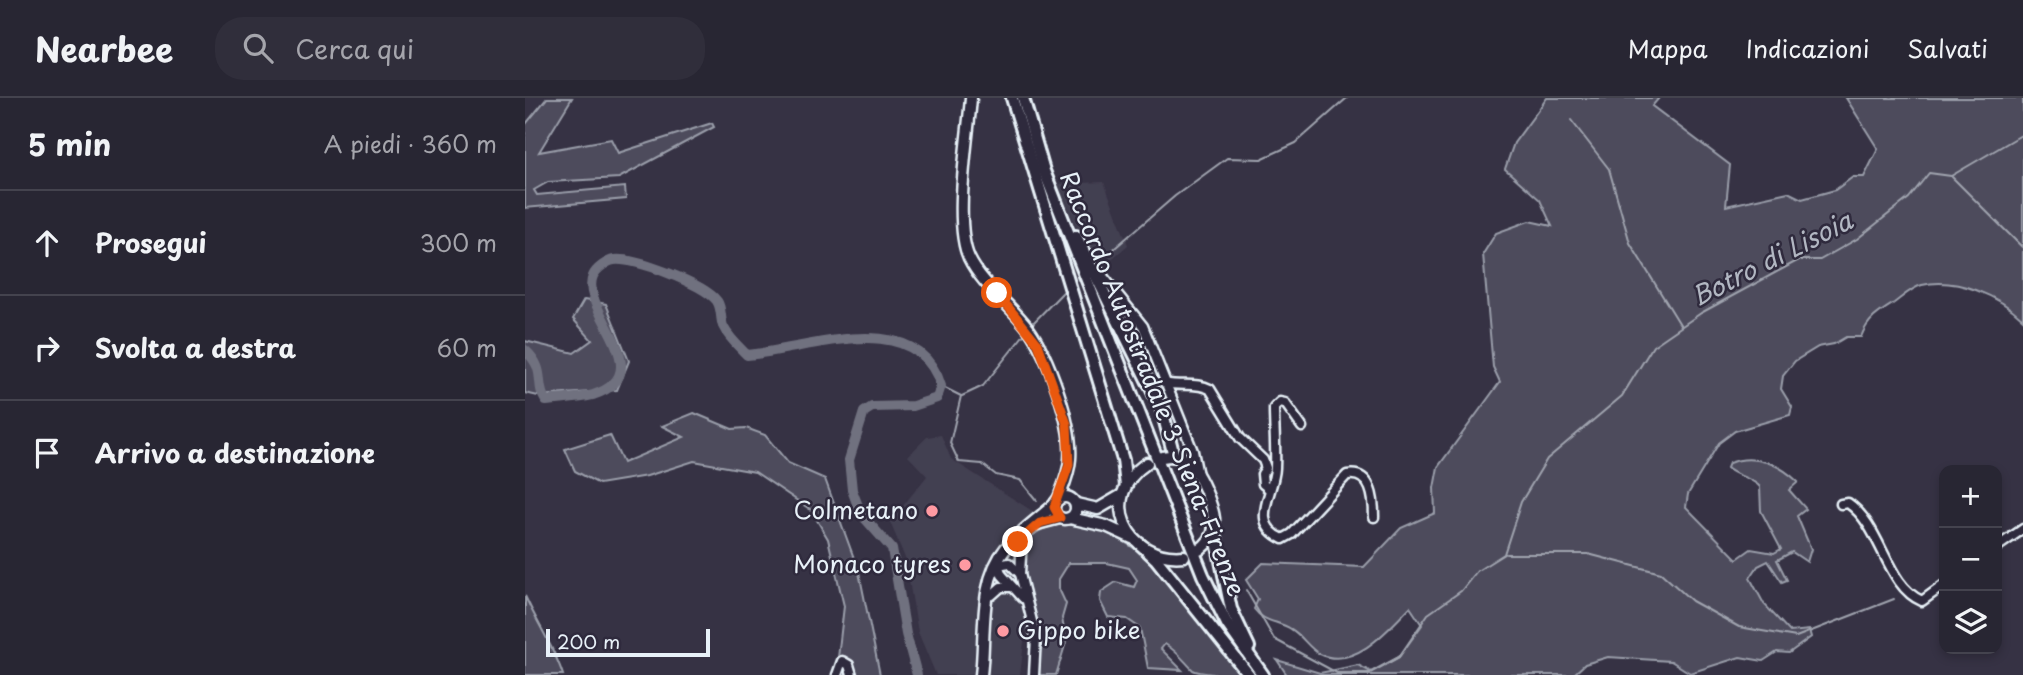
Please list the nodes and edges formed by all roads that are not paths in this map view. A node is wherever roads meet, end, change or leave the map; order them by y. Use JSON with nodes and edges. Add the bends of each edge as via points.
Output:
{"nodes":[{"id":1,"x":971,"y":98,"type":"edge"},
{"id":2,"x":1014,"y":98,"type":"edge"},
{"id":3,"x":1025,"y":98,"type":"edge"},
{"id":4,"x":1098,"y":270,"type":"dead end"},
{"id":5,"x":1165,"y":383,"type":"junction"},
{"id":6,"x":1302,"y":427,"type":"dead end"},
{"id":7,"x":1191,"y":446,"type":"junction"},
{"id":8,"x":1162,"y":457,"type":"dead end"},
{"id":9,"x":1178,"y":457,"type":"junction"},
{"id":10,"x":1147,"y":463,"type":"dead end"},
{"id":11,"x":1198,"y":475,"type":"junction"},
{"id":12,"x":1067,"y":476,"type":"junction"},
{"id":13,"x":1269,"y":489,"type":"junction"},
{"id":14,"x":1124,"y":490,"type":"junction"},
{"id":15,"x":1056,"y":502,"type":"junction"},
{"id":16,"x":1074,"y":503,"type":"junction"},
{"id":17,"x":1840,"y":504,"type":"dead end"},
{"id":18,"x":1374,"y":517,"type":"dead end"},
{"id":19,"x":1065,"y":518,"type":"junction"},
{"id":20,"x":1215,"y":527,"type":"junction"},
{"id":21,"x":2023,"y":529,"type":"edge"},
{"id":22,"x":1020,"y":536,"type":"junction"},
{"id":23,"x":1137,"y":542,"type":"junction"},
{"id":24,"x":2002,"y":544,"type":"edge"},
{"id":25,"x":1199,"y":550,"type":"dead end"},
{"id":26,"x":1184,"y":556,"type":"dead end"},
{"id":27,"x":999,"y":566,"type":"junction"},
{"id":28,"x":1020,"y":574,"type":"junction"},
{"id":29,"x":1012,"y":587,"type":"junction"},
{"id":30,"x":1939,"y":589,"type":"edge"},
{"id":31,"x":990,"y":592,"type":"junction"},
{"id":32,"x":1025,"y":601,"type":"junction"},
{"id":33,"x":837,"y":675,"type":"edge"},
{"id":34,"x":852,"y":675,"type":"edge"},
{"id":35,"x":981,"y":675,"type":"edge"},
{"id":36,"x":1034,"y":675,"type":"edge"},
{"id":37,"x":1249,"y":675,"type":"edge"},
{"id":38,"x":1255,"y":675,"type":"edge"},
{"id":39,"x":1263,"y":675,"type":"edge"},
{"id":40,"x":1269,"y":675,"type":"edge"}],
"edges":[{"from":1,"to":12,"type":"main road","via":[[962,216],[969,257],[1038,344],[1068,432]]},
{"from":2,"to":14,"type":"highway","via":[[1123,460]]},
{"from":2,"to":38,"type":"highway","name":"Raccordo Autostradale 3 Siena-Firenze","via":[[1045,194],[1199,582],[1223,631]]},
{"from":3,"to":9,"type":"highway","via":[[1061,203],[1162,410]]},
{"from":3,"to":39,"type":"highway","name":"Raccordo Autostradale 3 Siena-Firenze","via":[[1048,181],[1203,575],[1227,624]]},
{"from":4,"to":5,"type":"street","via":[[1139,318]]},
{"from":5,"to":7,"type":"street"},
{"from":5,"to":13,"type":"street","via":[[1210,389],[1240,438],[1263,460],[1263,484]]},
{"from":6,"to":13,"type":"street","via":[[1280,401],[1274,408],[1275,470]]},
{"from":7,"to":9,"type":"street"},
{"from":7,"to":11,"type":"street"},
{"from":8,"to":9,"type":"main road"},
{"from":9,"to":11,"type":"main road"},
{"from":10,"to":14,"type":"main road"},
{"from":11,"to":20,"type":"main road"},
{"from":12,"to":15,"type":"main road"},
{"from":12,"to":16,"type":"main road"},
{"from":13,"to":18,"type":"street","via":[[1263,510],[1266,525],[1283,539],[1307,522],[1347,475],[1363,478],[1374,494]]},
{"from":14,"to":16,"type":"main road","via":[[1101,508]]},
{"from":14,"to":23,"type":"main road","via":[[1123,521]]},
{"from":15,"to":16,"type":"main road","via":[[1064,497]]},
{"from":15,"to":19,"type":"main road"},
{"from":15,"to":22,"type":"main road"},
{"from":16,"to":19,"type":"main road","via":[[1075,514]]},
{"from":17,"to":30,"type":"street","via":[[1848,503],[1866,520],[1914,596],[1922,601]]},
{"from":19,"to":22,"type":"main road","via":[[1040,523]]},
{"from":19,"to":23,"type":"main road","via":[[1111,527]]},
{"from":20,"to":25,"type":"main road"},
{"from":20,"to":40,"type":"highway","via":[[1232,612],[1249,648]]},
{"from":21,"to":24,"type":"street"},
{"from":22,"to":27,"type":"main road"},
{"from":22,"to":28,"type":"street"},
{"from":22,"to":31,"type":"main road","via":[[999,558]]},
{"from":23,"to":26,"type":"main road","via":[[1160,555]]},
{"from":23,"to":37,"type":"highway"},
{"from":27,"to":28,"type":"street","via":[[1011,564]]},
{"from":27,"to":29,"type":"street"},
{"from":27,"to":31,"type":"main road"},
{"from":28,"to":32,"type":"street"},
{"from":29,"to":31,"type":"street"},
{"from":29,"to":32,"type":"street"},
{"from":31,"to":35,"type":"main road"},
{"from":32,"to":36,"type":"street","via":[[1036,634]]},
{"from":33,"to":34,"type":"street","via":[[842,661]]}]}
